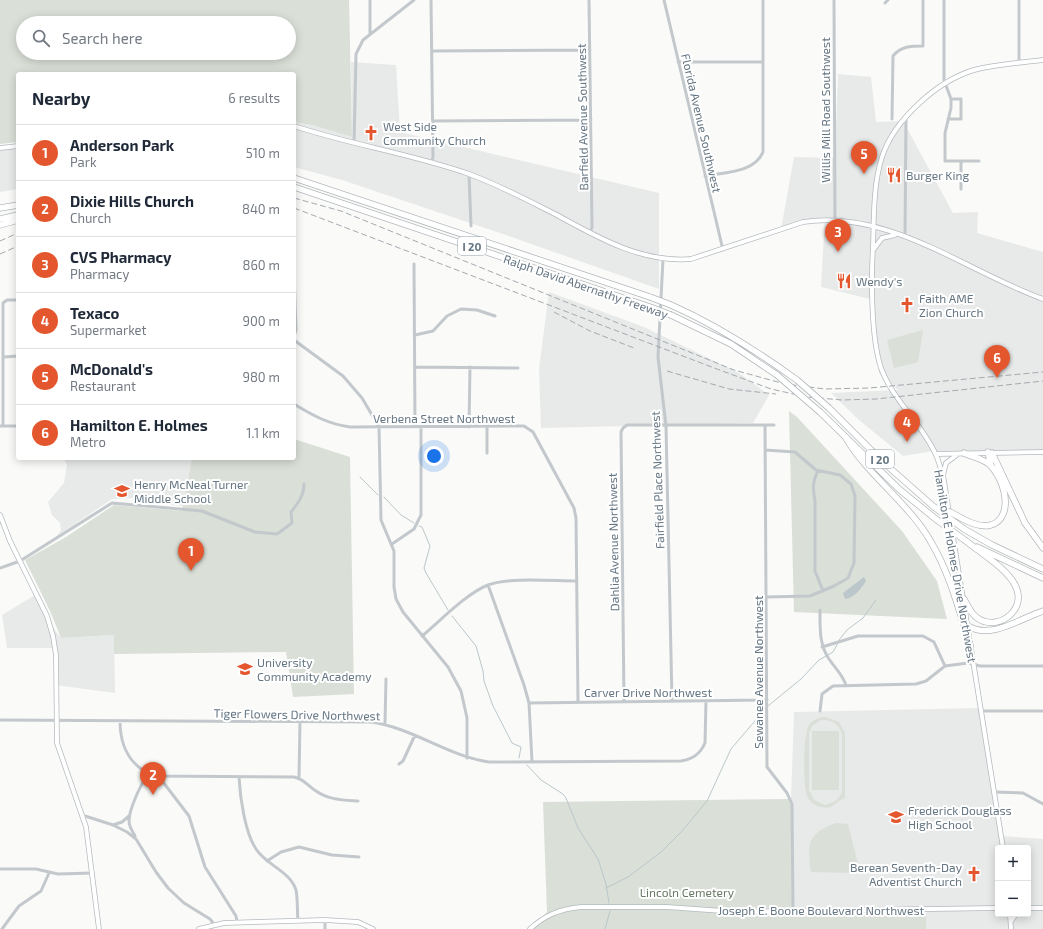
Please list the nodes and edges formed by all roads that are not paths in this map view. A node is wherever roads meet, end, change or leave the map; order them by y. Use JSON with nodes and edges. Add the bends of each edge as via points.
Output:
{"nodes":[{"id":1,"x":370,"y":0,"type":"edge"},
{"id":2,"x":431,"y":0,"type":"edge"},
{"id":3,"x":590,"y":0,"type":"edge"},
{"id":4,"x":664,"y":0,"type":"edge"},
{"id":5,"x":763,"y":0,"type":"edge"},
{"id":6,"x":834,"y":0,"type":"edge"},
{"id":7,"x":923,"y":0,"type":"edge"},
{"id":8,"x":944,"y":0,"type":"edge"},
{"id":9,"x":1019,"y":0,"type":"edge"},
{"id":10,"x":412,"y":1,"type":"edge"},
{"id":11,"x":370,"y":34,"type":"junction"},
{"id":12,"x":590,"y":50,"type":"junction"},
{"id":13,"x":432,"y":51,"type":"junction"},
{"id":14,"x":1043,"y":60,"type":"edge"},
{"id":15,"x":678,"y":62,"type":"junction"},
{"id":16,"x":763,"y":62,"type":"junction"},
{"id":17,"x":1019,"y":63,"type":"junction"},
{"id":18,"x":945,"y":85,"type":"junction"},
{"id":19,"x":951,"y":99,"type":"junction"},
{"id":20,"x":906,"y":118,"type":"junction"},
{"id":21,"x":892,"y":119,"type":"dead end"},
{"id":22,"x":948,"y":119,"type":"junction"},
{"id":23,"x":591,"y":120,"type":"junction"},
{"id":24,"x":433,"y":121,"type":"junction"},
{"id":25,"x":296,"y":127,"type":"edge"},
{"id":26,"x":354,"y":143,"type":"junction"},
{"id":27,"x":16,"y":146,"type":"edge"},
{"id":28,"x":0,"y":148,"type":"edge"},
{"id":29,"x":961,"y":161,"type":"junction"},
{"id":30,"x":979,"y":161,"type":"dead end"},
{"id":31,"x":432,"y":162,"type":"junction"},
{"id":32,"x":469,"y":174,"type":"junction"},
{"id":33,"x":705,"y":176,"type":"junction"},
{"id":34,"x":296,"y":179,"type":"edge"},
{"id":35,"x":296,"y":188,"type":"edge"},
{"id":36,"x":961,"y":189,"type":"dead end"},
{"id":37,"x":16,"y":206,"type":"edge"},
{"id":38,"x":0,"y":209,"type":"edge"},
{"id":39,"x":16,"y":215,"type":"edge"},
{"id":40,"x":0,"y":219,"type":"edge"},
{"id":41,"x":16,"y":221,"type":"edge"},
{"id":42,"x":835,"y":221,"type":"junction"},
{"id":43,"x":0,"y":225,"type":"edge"},
{"id":44,"x":471,"y":226,"type":"dead end"},
{"id":45,"x":874,"y":227,"type":"junction"},
{"id":46,"x":590,"y":233,"type":"junction"},
{"id":47,"x":904,"y":236,"type":"junction"},
{"id":48,"x":723,"y":250,"type":"junction"},
{"id":49,"x":872,"y":251,"type":"junction"},
{"id":50,"x":663,"y":259,"type":"junction"},
{"id":51,"x":414,"y":264,"type":"dead end"},
{"id":52,"x":1043,"y":299,"type":"edge"},
{"id":53,"x":16,"y":300,"type":"edge"},
{"id":54,"x":495,"y":316,"type":"dead end"},
{"id":55,"x":414,"y":335,"type":"junction"},
{"id":56,"x":296,"y":341,"type":"edge"},
{"id":57,"x":16,"y":356,"type":"edge"},
{"id":58,"x":3,"y":359,"type":"edge"},
{"id":59,"x":415,"y":367,"type":"junction"},
{"id":60,"x":470,"y":367,"type":"junction"},
{"id":61,"x":518,"y":368,"type":"dead end"},
{"id":62,"x":296,"y":405,"type":"edge"},
{"id":63,"x":765,"y":425,"type":"junction"},
{"id":64,"x":774,"y":425,"type":"dead end"},
{"id":65,"x":2,"y":426,"type":"edge"},
{"id":66,"x":16,"y":426,"type":"edge"},
{"id":67,"x":487,"y":426,"type":"junction"},
{"id":68,"x":666,"y":426,"type":"junction"},
{"id":69,"x":379,"y":427,"type":"junction"},
{"id":70,"x":415,"y":427,"type":"junction"},
{"id":71,"x":421,"y":427,"type":"junction"},
{"id":72,"x":469,"y":427,"type":"junction"},
{"id":73,"x":846,"y":438,"type":"junction"},
{"id":74,"x":765,"y":450,"type":"junction"},
{"id":75,"x":990,"y":452,"type":"junction"},
{"id":76,"x":1043,"y":452,"type":"edge"},
{"id":77,"x":487,"y":453,"type":"dead end"},
{"id":78,"x":962,"y":453,"type":"junction"},
{"id":79,"x":936,"y":454,"type":"junction"},
{"id":80,"x":991,"y":466,"type":"junction"},
{"id":81,"x":818,"y":471,"type":"junction"},
{"id":82,"x":943,"y":475,"type":"junction"},
{"id":83,"x":304,"y":484,"type":"dead end"},
{"id":84,"x":934,"y":507,"type":"junction"},
{"id":85,"x":0,"y":515,"type":"edge"},
{"id":86,"x":966,"y":541,"type":"junction"},
{"id":87,"x":392,"y":544,"type":"junction"},
{"id":88,"x":1043,"y":548,"type":"edge"},
{"id":89,"x":20,"y":561,"type":"junction"},
{"id":90,"x":0,"y":568,"type":"edge"},
{"id":91,"x":1043,"y":569,"type":"edge"},
{"id":92,"x":1043,"y":578,"type":"edge"},
{"id":93,"x":577,"y":581,"type":"junction"},
{"id":94,"x":488,"y":585,"type":"junction"},
{"id":95,"x":823,"y":591,"type":"junction"},
{"id":96,"x":767,"y":597,"type":"junction"},
{"id":97,"x":964,"y":599,"type":"junction"},
{"id":98,"x":820,"y":610,"type":"dead end"},
{"id":99,"x":1043,"y":611,"type":"edge"},
{"id":100,"x":968,"y":626,"type":"junction"},
{"id":101,"x":978,"y":631,"type":"junction"},
{"id":102,"x":422,"y":636,"type":"junction"},
{"id":103,"x":970,"y":642,"type":"junction"},
{"id":104,"x":822,"y":647,"type":"junction"},
{"id":105,"x":973,"y":664,"type":"junction"},
{"id":106,"x":945,"y":666,"type":"junction"},
{"id":107,"x":1043,"y":666,"type":"edge"},
{"id":108,"x":386,"y":679,"type":"dead end"},
{"id":109,"x":846,"y":686,"type":"junction"},
{"id":110,"x":766,"y":700,"type":"junction"},
{"id":111,"x":624,"y":701,"type":"junction"},
{"id":112,"x":672,"y":701,"type":"junction"},
{"id":113,"x":706,"y":701,"type":"junction"},
{"id":114,"x":578,"y":702,"type":"junction"},
{"id":115,"x":529,"y":703,"type":"junction"},
{"id":116,"x":820,"y":711,"type":"dead end"},
{"id":117,"x":982,"y":711,"type":"junction"},
{"id":118,"x":1043,"y":711,"type":"edge"},
{"id":119,"x":0,"y":720,"type":"edge"},
{"id":120,"x":57,"y":720,"type":"junction"},
{"id":121,"x":120,"y":721,"type":"junction"},
{"id":122,"x":300,"y":722,"type":"junction"},
{"id":123,"x":385,"y":724,"type":"junction"},
{"id":124,"x":415,"y":735,"type":"junction"},
{"id":125,"x":467,"y":758,"type":"junction"},
{"id":126,"x":532,"y":762,"type":"junction"},
{"id":127,"x":398,"y":764,"type":"dead end"},
{"id":128,"x":148,"y":774,"type":"junction"},
{"id":129,"x":162,"y":777,"type":"junction"},
{"id":130,"x":239,"y":777,"type":"junction"},
{"id":131,"x":299,"y":778,"type":"junction"},
{"id":132,"x":994,"y":792,"type":"junction"},
{"id":133,"x":358,"y":801,"type":"dead end"},
{"id":134,"x":1043,"y":804,"type":"edge"},
{"id":135,"x":82,"y":815,"type":"junction"},
{"id":136,"x":130,"y":816,"type":"junction"},
{"id":137,"x":113,"y":825,"type":"junction"},
{"id":138,"x":136,"y":839,"type":"junction"},
{"id":139,"x":1003,"y":845,"type":"edge"},
{"id":140,"x":359,"y":857,"type":"dead end"},
{"id":141,"x":267,"y":861,"type":"junction"},
{"id":142,"x":0,"y":869,"type":"edge"},
{"id":143,"x":49,"y":873,"type":"junction"},
{"id":144,"x":93,"y":873,"type":"junction"},
{"id":145,"x":995,"y":908,"type":"edge"},
{"id":146,"x":1031,"y":908,"type":"edge"},
{"id":147,"x":1043,"y":908,"type":"edge"},
{"id":148,"x":793,"y":911,"type":"junction"},
{"id":149,"x":1007,"y":917,"type":"edge"},
{"id":150,"x":1010,"y":917,"type":"edge"},
{"id":151,"x":1014,"y":917,"type":"edge"},
{"id":152,"x":325,"y":920,"type":"junction"},
{"id":153,"x":298,"y":921,"type":"junction"},
{"id":154,"x":237,"y":922,"type":"junction"},
{"id":155,"x":1010,"y":922,"type":"junction"},
{"id":156,"x":214,"y":924,"type":"junction"},
{"id":157,"x":2,"y":929,"type":"edge"},
{"id":158,"x":99,"y":929,"type":"edge"},
{"id":159,"x":199,"y":929,"type":"edge"},
{"id":160,"x":325,"y":929,"type":"edge"},
{"id":161,"x":373,"y":929,"type":"edge"},
{"id":162,"x":530,"y":929,"type":"edge"},
{"id":163,"x":1011,"y":929,"type":"edge"}],
"edges":[{"from":1,"to":11,"type":"street"},
{"from":2,"to":13,"type":"street"},
{"from":3,"to":12,"type":"street","name":"Barfield Avenue Southwest"},
{"from":4,"to":15,"type":"street","name":"Florida Avenue Southwest"},
{"from":5,"to":16,"type":"street"},
{"from":6,"to":42,"type":"street","name":"Willis Mill Road Southwest"},
{"from":7,"to":21,"type":"street","via":[[923,46],[901,48],[893,56]]},
{"from":8,"to":18,"type":"street"},
{"from":9,"to":17,"type":"street"},
{"from":10,"to":11,"type":"street"},
{"from":11,"to":26,"type":"street","via":[[360,43],[356,54]]},
{"from":12,"to":13,"type":"street"},
{"from":12,"to":23,"type":"street","name":"Barfield Avenue Southwest"},
{"from":13,"to":24,"type":"street"},
{"from":14,"to":17,"type":"main road","name":"Hamilton E Holmes Drive Northwest"},
{"from":15,"to":16,"type":"street"},
{"from":15,"to":33,"type":"street","name":"Florida Avenue Southwest"},
{"from":16,"to":33,"type":"street","via":[[761,157],[748,168]]},
{"from":17,"to":18,"type":"main road","name":"Hamilton E Holmes Drive Northwest","via":[[974,70]]},
{"from":18,"to":19,"type":"street"},
{"from":18,"to":20,"type":"main road","name":"Hamilton E Holmes Drive Northwest","via":[[925,98]]},
{"from":19,"to":22,"type":"street"},
{"from":19,"to":22,"type":"street","via":[[962,99],[961,120]]},
{"from":20,"to":45,"type":"main road","name":"Hamilton E Holmes Drive Northwest","via":[[890,138],[882,157]]},
{"from":20,"to":47,"type":"street"},
{"from":22,"to":29,"type":"street","via":[[944,161]]},
{"from":23,"to":24,"type":"street"},
{"from":23,"to":46,"type":"street","name":"Barfield Avenue Southwest"},
{"from":24,"to":31,"type":"street"},
{"from":25,"to":26,"type":"main road"},
{"from":26,"to":31,"type":"main road"},
{"from":27,"to":28,"type":"main road"},
{"from":29,"to":30,"type":"street"},
{"from":29,"to":36,"type":"street"},
{"from":31,"to":32,"type":"main road"},
{"from":32,"to":44,"type":"street"},
{"from":32,"to":46,"type":"main road","via":[[516,194]]},
{"from":33,"to":48,"type":"street","name":"Florida Avenue Southwest"},
{"from":34,"to":84,"type":"highway","name":"Ralph David Abernathy Freeway","number":"I 20","bridge":true,"via":[[650,297],[696,316],[744,343],[796,380]]},
{"from":35,"to":73,"type":"highway","name":"Ralph David Abernathy Freeway","number":"I 20","bridge":true,"via":[[671,315],[732,344],[777,375]]},
{"from":37,"to":38,"type":"highway"},
{"from":39,"to":40,"type":"highway"},
{"from":41,"to":43,"type":"highway"},
{"from":42,"to":45,"type":"main road"},
{"from":42,"to":48,"type":"main road","via":[[800,223]]},
{"from":45,"to":47,"type":"main road"},
{"from":45,"to":49,"type":"main road","name":"Hamilton E Holmes Drive Northwest"},
{"from":46,"to":50,"type":"main road","via":[[639,254]]},
{"from":47,"to":49,"type":"main road","via":[[889,235],[882,238]]},
{"from":47,"to":52,"type":"main road"},
{"from":48,"to":50,"type":"main road","via":[[691,259]]},
{"from":49,"to":79,"type":"main road","name":"Hamilton E Holmes Drive Northwest","via":[[875,335],[881,366],[893,394]]},
{"from":50,"to":68,"type":"street","name":"Fairfield Place Northwest","via":[[658,357]]},
{"from":51,"to":55,"type":"street"},
{"from":53,"to":58,"type":"street","via":[[5,300]]},
{"from":54,"to":55,"type":"street","via":[[469,308],[461,309],[447,316],[433,331]]},
{"from":55,"to":59,"type":"street"},
{"from":56,"to":69,"type":"street","via":[[343,376],[362,398]]},
{"from":57,"to":58,"type":"street"},
{"from":58,"to":65,"type":"street"},
{"from":59,"to":60,"type":"street"},
{"from":59,"to":70,"type":"street"},
{"from":60,"to":61,"type":"street"},
{"from":60,"to":72,"type":"street"},
{"from":62,"to":69,"type":"street","name":"Verbena Street Northwest","via":[[331,423],[350,427]]},
{"from":63,"to":64,"type":"street"},
{"from":63,"to":68,"type":"street"},
{"from":63,"to":74,"type":"street","name":"Sewanee Avenue Northwest"},
{"from":65,"to":66,"type":"street"},
{"from":67,"to":72,"type":"street","name":"Verbena Street Northwest"},
{"from":67,"to":77,"type":"street"},
{"from":67,"to":93,"type":"street","name":"Verbena Street Northwest","via":[[524,426],[533,432],[574,508]]},
{"from":68,"to":111,"type":"street","name":"Dahlia Avenue Northwest","via":[[627,425],[621,432]]},
{"from":68,"to":112,"type":"street","name":"Fairfield Place Northwest"},
{"from":69,"to":70,"type":"street","name":"Verbena Street Northwest"},
{"from":69,"to":87,"type":"street","via":[[381,520]]},
{"from":70,"to":71,"type":"street","name":"Verbena Street Northwest"},
{"from":71,"to":72,"type":"street","name":"Verbena Street Northwest"},
{"from":71,"to":87,"type":"street","via":[[421,515],[414,529]]},
{"from":73,"to":86,"type":"highway","number":"I 20","bridge":true,"via":[[900,490]]},
{"from":73,"to":103,"type":"highway","via":[[855,453],[931,542],[951,586]]},
{"from":74,"to":81,"type":"street","via":[[795,452]]},
{"from":74,"to":96,"type":"street","name":"Sewanee Avenue Northwest"},
{"from":75,"to":76,"type":"main road"},
{"from":75,"to":78,"type":"main road"},
{"from":75,"to":80,"type":"highway"},
{"from":75,"to":88,"type":"highway","via":[[1025,523]]},
{"from":78,"to":79,"type":"main road"},
{"from":78,"to":80,"type":"highway","via":[[983,460]]},
{"from":78,"to":82,"type":"main road","via":[[946,463]]},
{"from":79,"to":82,"type":"main road","name":"Hamilton E Holmes Drive Northwest"},
{"from":80,"to":84,"type":"highway","bridge":true,"via":[[1005,494],[1006,503],[1003,513],[996,522],[976,526],[950,512]]},
{"from":81,"to":95,"type":"street","via":[[814,477],[812,490],[815,500],[815,571]]},
{"from":81,"to":95,"type":"street","via":[[834,473],[845,478],[851,484],[855,496],[853,569],[843,582]]},
{"from":82,"to":97,"type":"main road","name":"Hamilton E Holmes Drive Northwest"},
{"from":83,"to":89,"type":"street","via":[[300,501],[291,512],[292,523],[276,534],[255,532],[202,511],[116,503],[108,505]]},
{"from":84,"to":91,"type":"highway","number":"I 20","bridge":true,"via":[[992,545]]},
{"from":85,"to":89,"type":"main road"},
{"from":86,"to":92,"type":"highway","number":"I 20"},
{"from":86,"to":97,"type":"highway","via":[[1005,572],[1016,587],[1018,601],[1012,614],[1006,619],[989,623],[976,617]]},
{"from":87,"to":102,"type":"street","via":[[396,599]]},
{"from":89,"to":90,"type":"street"},
{"from":89,"to":120,"type":"main road","via":[[47,616],[53,636],[56,655]]},
{"from":93,"to":94,"type":"street","via":[[505,582]]},
{"from":93,"to":114,"type":"street","name":"Verbena Street Northwest"},
{"from":94,"to":102,"type":"street","via":[[474,593]]},
{"from":94,"to":115,"type":"street"},
{"from":95,"to":96,"type":"street","via":[[810,596]]},
{"from":96,"to":110,"type":"street","name":"Sewanee Avenue Northwest"},
{"from":97,"to":100,"type":"main road","name":"Hamilton E Holmes Drive Northwest"},
{"from":98,"to":104,"type":"street"},
{"from":99,"to":101,"type":"highway","via":[[1003,627]]},
{"from":100,"to":101,"type":"highway"},
{"from":100,"to":103,"type":"main road","name":"Hamilton E Holmes Drive Northwest"},
{"from":101,"to":103,"type":"highway"},
{"from":102,"to":125,"type":"street","via":[[448,667],[461,691],[467,718]]},
{"from":103,"to":105,"type":"main road","name":"Hamilton E Holmes Drive Northwest"},
{"from":104,"to":106,"type":"street","via":[[858,636],[923,636],[934,642]]},
{"from":104,"to":109,"type":"street","via":[[845,680]]},
{"from":105,"to":106,"type":"street"},
{"from":105,"to":107,"type":"street"},
{"from":105,"to":117,"type":"main road","name":"Hamilton E Holmes Drive Northwest"},
{"from":106,"to":109,"type":"street","via":[[916,684]]},
{"from":108,"to":123,"type":"street"},
{"from":109,"to":116,"type":"street","via":[[833,686],[825,690],[820,699]]},
{"from":110,"to":113,"type":"street","name":"Carver Drive Northwest"},
{"from":110,"to":148,"type":"street","name":"Sewanee Avenue Northwest","via":[[767,767],[787,793],[792,804]]},
{"from":111,"to":112,"type":"street","name":"Carver Drive Northwest"},
{"from":111,"to":114,"type":"street","name":"Carver Drive Northwest"},
{"from":112,"to":113,"type":"street","name":"Carver Drive Northwest"},
{"from":113,"to":126,"type":"street","name":"Tiger Flowers Drive Northwest","via":[[705,743],[699,753],[689,760]]},
{"from":114,"to":115,"type":"street","name":"Carver Drive Northwest"},
{"from":115,"to":126,"type":"street"},
{"from":117,"to":118,"type":"street"},
{"from":117,"to":132,"type":"main road","name":"Hamilton E Holmes Drive Northwest"},
{"from":119,"to":120,"type":"street","name":"Tiger Flowers Drive Northwest"},
{"from":120,"to":121,"type":"street","name":"Tiger Flowers Drive Northwest"},
{"from":120,"to":135,"type":"main road","via":[[59,752]]},
{"from":121,"to":122,"type":"street","name":"Tiger Flowers Drive Northwest"},
{"from":121,"to":128,"type":"street","via":[[120,737],[124,749]]},
{"from":122,"to":123,"type":"street","name":"Tiger Flowers Drive Northwest"},
{"from":122,"to":131,"type":"street"},
{"from":123,"to":124,"type":"street","name":"Tiger Flowers Drive Northwest"},
{"from":124,"to":125,"type":"street","name":"Tiger Flowers Drive Northwest"},
{"from":124,"to":127,"type":"street","via":[[403,761]]},
{"from":125,"to":126,"type":"street","name":"Tiger Flowers Drive Northwest","via":[[489,762]]},
{"from":128,"to":129,"type":"street"},
{"from":128,"to":136,"type":"street","via":[[141,784]]},
{"from":129,"to":130,"type":"street"},
{"from":129,"to":154,"type":"street","via":[[163,782],[189,816],[205,867],[236,916]]},
{"from":130,"to":131,"type":"street"},
{"from":130,"to":141,"type":"street","via":[[250,838]]},
{"from":131,"to":133,"type":"street","via":[[327,797]]},
{"from":132,"to":134,"type":"street","via":[[1023,793]]},
{"from":132,"to":139,"type":"main road","name":"Hamilton E Holmes Drive Northwest"},
{"from":135,"to":137,"type":"street"},
{"from":135,"to":144,"type":"main road"},
{"from":136,"to":137,"type":"street"},
{"from":136,"to":138,"type":"street","via":[[130,826]]},
{"from":137,"to":138,"type":"street"},
{"from":138,"to":156,"type":"street","via":[[168,888]]},
{"from":140,"to":141,"type":"street","via":[[332,855],[300,847],[281,852]]},
{"from":141,"to":153,"type":"street","via":[[287,876],[294,885]]},
{"from":142,"to":143,"type":"street","via":[[36,869]]},
{"from":143,"to":144,"type":"street"},
{"from":143,"to":157,"type":"street","via":[[41,891],[19,906]]},
{"from":144,"to":158,"type":"main road"},
{"from":145,"to":148,"type":"main road","name":"Joseph E. Boone Boulevard Northwest"},
{"from":146,"to":147,"type":"main road"},
{"from":148,"to":162,"type":"main road","name":"Joseph E. Boone Boulevard Northwest","via":[[737,912],[642,906],[581,907],[563,909],[550,914]]},
{"from":149,"to":155,"type":"main road"},
{"from":150,"to":155,"type":"main road"},
{"from":151,"to":155,"type":"main road"},
{"from":152,"to":153,"type":"main road"},
{"from":152,"to":160,"type":"street"},
{"from":152,"to":161,"type":"main road","via":[[358,922]]},
{"from":153,"to":154,"type":"main road"},
{"from":154,"to":156,"type":"main road"},
{"from":155,"to":163,"type":"main road"},
{"from":156,"to":159,"type":"main road"}]}
